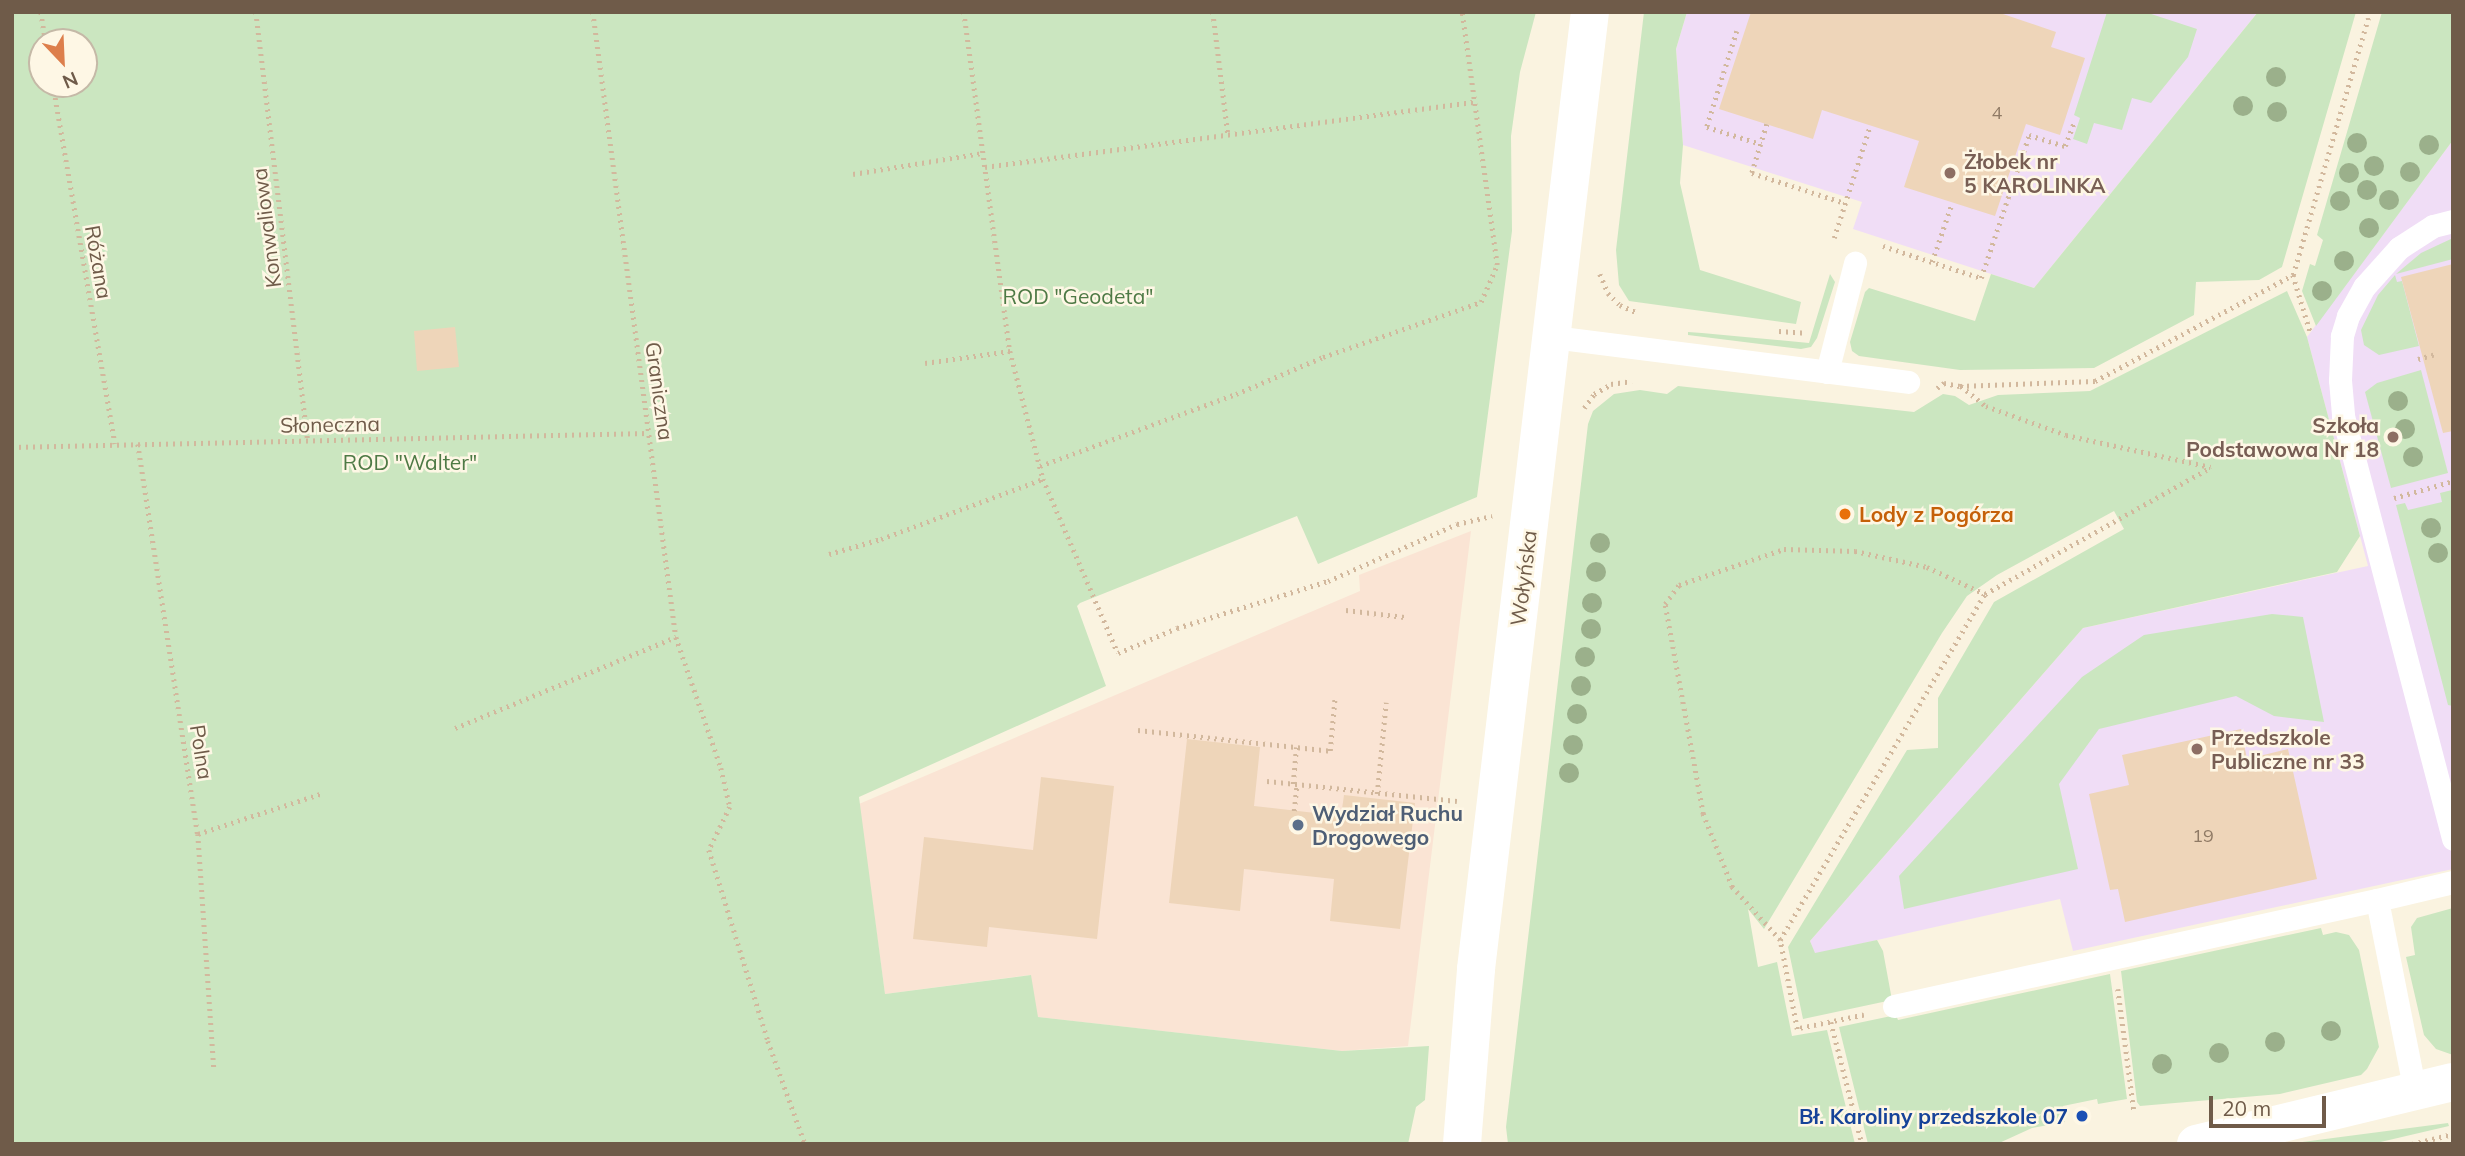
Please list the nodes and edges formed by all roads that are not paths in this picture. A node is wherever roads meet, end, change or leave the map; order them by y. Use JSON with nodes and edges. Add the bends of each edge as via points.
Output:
{"nodes":[{"id":1,"x":1590,"y":12,"type":"edge"},
{"id":2,"x":2453,"y":221,"type":"edge"},
{"id":3,"x":1855,"y":263,"type":"dead end"},
{"id":4,"x":1553,"y":337,"type":"junction"},
{"id":5,"x":1827,"y":372,"type":"junction"},
{"id":6,"x":1908,"y":382,"type":"dead end"},
{"id":7,"x":2453,"y":839,"type":"edge"},
{"id":8,"x":2453,"y":882,"type":"edge"},
{"id":9,"x":2377,"y":900,"type":"junction"},
{"id":10,"x":1894,"y":1006,"type":"road end"},
{"id":11,"x":2453,"y":1082,"type":"edge"},
{"id":12,"x":2416,"y":1092,"type":"junction"},
{"id":13,"x":1462,"y":1144,"type":"edge"},
{"id":14,"x":2196,"y":1144,"type":"edge"}],
"edges":[{"from":1,"to":4,"type":"street","name":"Wołyńska"},
{"from":2,"to":7,"type":"lane","via":[[2434,226],[2383,263],[2348,316],[2341,353],[2343,416]]},
{"from":3,"to":5,"type":"lane"},
{"from":4,"to":5,"type":"lane"},
{"from":4,"to":13,"type":"street","name":"Wołyńska","via":[[1476,969]]},
{"from":5,"to":6,"type":"lane"},
{"from":8,"to":9,"type":"lane"},
{"from":9,"to":10,"type":"lane"},
{"from":9,"to":12,"type":"lane"},
{"from":11,"to":12,"type":"street"},
{"from":12,"to":14,"type":"street"}]}
